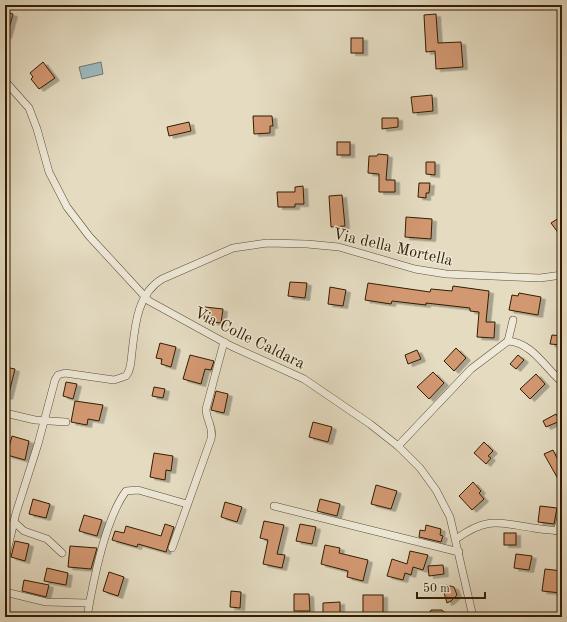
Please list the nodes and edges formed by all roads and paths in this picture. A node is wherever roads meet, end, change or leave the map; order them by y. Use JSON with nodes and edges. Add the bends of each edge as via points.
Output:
{"nodes":[{"id":1,"x":5,"y":81,"type":"edge"},
{"id":2,"x":562,"y":275,"type":"edge"},
{"id":3,"x":145,"y":297,"type":"junction"},
{"id":4,"x":513,"y":320,"type":"dead end"},
{"id":5,"x":508,"y":341,"type":"junction"},
{"id":6,"x":224,"y":342,"type":"junction"},
{"id":7,"x":562,"y":382,"type":"edge"},
{"id":8,"x":5,"y":413,"type":"edge"},
{"id":9,"x":44,"y":421,"type":"junction"},
{"id":10,"x":66,"y":422,"type":"dead end"},
{"id":11,"x":398,"y":446,"type":"junction"},
{"id":12,"x":187,"y":504,"type":"junction"},
{"id":13,"x":274,"y":506,"type":"dead end"},
{"id":14,"x":562,"y":515,"type":"edge"},
{"id":15,"x":14,"y":522,"type":"junction"},
{"id":16,"x":559,"y":531,"type":"edge"},
{"id":17,"x":8,"y":536,"type":"edge"},
{"id":18,"x":456,"y":539,"type":"junction"},
{"id":19,"x":172,"y":548,"type":"dead end"},
{"id":20,"x":459,"y":552,"type":"junction"},
{"id":21,"x":62,"y":553,"type":"dead end"},
{"id":22,"x":5,"y":560,"type":"edge"},
{"id":23,"x":5,"y":592,"type":"edge"},
{"id":24,"x":89,"y":603,"type":"junction"},
{"id":25,"x":87,"y":617,"type":"edge"},
{"id":26,"x":473,"y":617,"type":"edge"}],
"edges":[{"from":1,"to":3,"type":"street","name":"Via Colle Caldara","via":[[29,108],[49,172],[67,207],[89,236]]},
{"from":2,"to":3,"type":"street","name":"Via della Mortella","via":[[540,278],[446,274],[415,269],[339,247],[260,243],[229,250],[162,279]]},
{"from":3,"to":6,"type":"street","name":"Via Colle Caldara","via":[[156,306]]},
{"from":3,"to":9,"type":"street","name":"Via della Mortella","via":[[137,317],[128,374],[114,380],[72,373],[58,375]]},
{"from":4,"to":5,"type":"street"},
{"from":5,"to":7,"type":"street","via":[[520,343],[530,350]]},
{"from":5,"to":11,"type":"street","via":[[471,368]]},
{"from":6,"to":11,"type":"street","name":"Via Colle Caldara","via":[[304,379]]},
{"from":6,"to":12,"type":"street","via":[[206,409],[212,437]]},
{"from":8,"to":9,"type":"street"},
{"from":9,"to":10,"type":"street"},
{"from":9,"to":15,"type":"street","name":"Via della Mortella"},
{"from":11,"to":18,"type":"street","name":"Via Colle Caldara","via":[[434,486],[448,513]]},
{"from":12,"to":19,"type":"street"},
{"from":12,"to":24,"type":"street","via":[[138,490],[126,491],[111,518]]},
{"from":13,"to":20,"type":"street"},
{"from":14,"to":16,"type":"street"},
{"from":15,"to":17,"type":"street","name":"Via della Mortella"},
{"from":15,"to":21,"type":"street","via":[[24,531],[47,539]]},
{"from":16,"to":18,"type":"street","via":[[510,523],[491,523],[476,526]]},
{"from":17,"to":22,"type":"street","name":"Via della Mortella"},
{"from":18,"to":20,"type":"street","name":"Via Colle Caldara"},
{"from":20,"to":26,"type":"street","name":"Via Colle Caldara"},
{"from":23,"to":24,"type":"street","via":[[46,602]]},
{"from":24,"to":25,"type":"street"}]}
